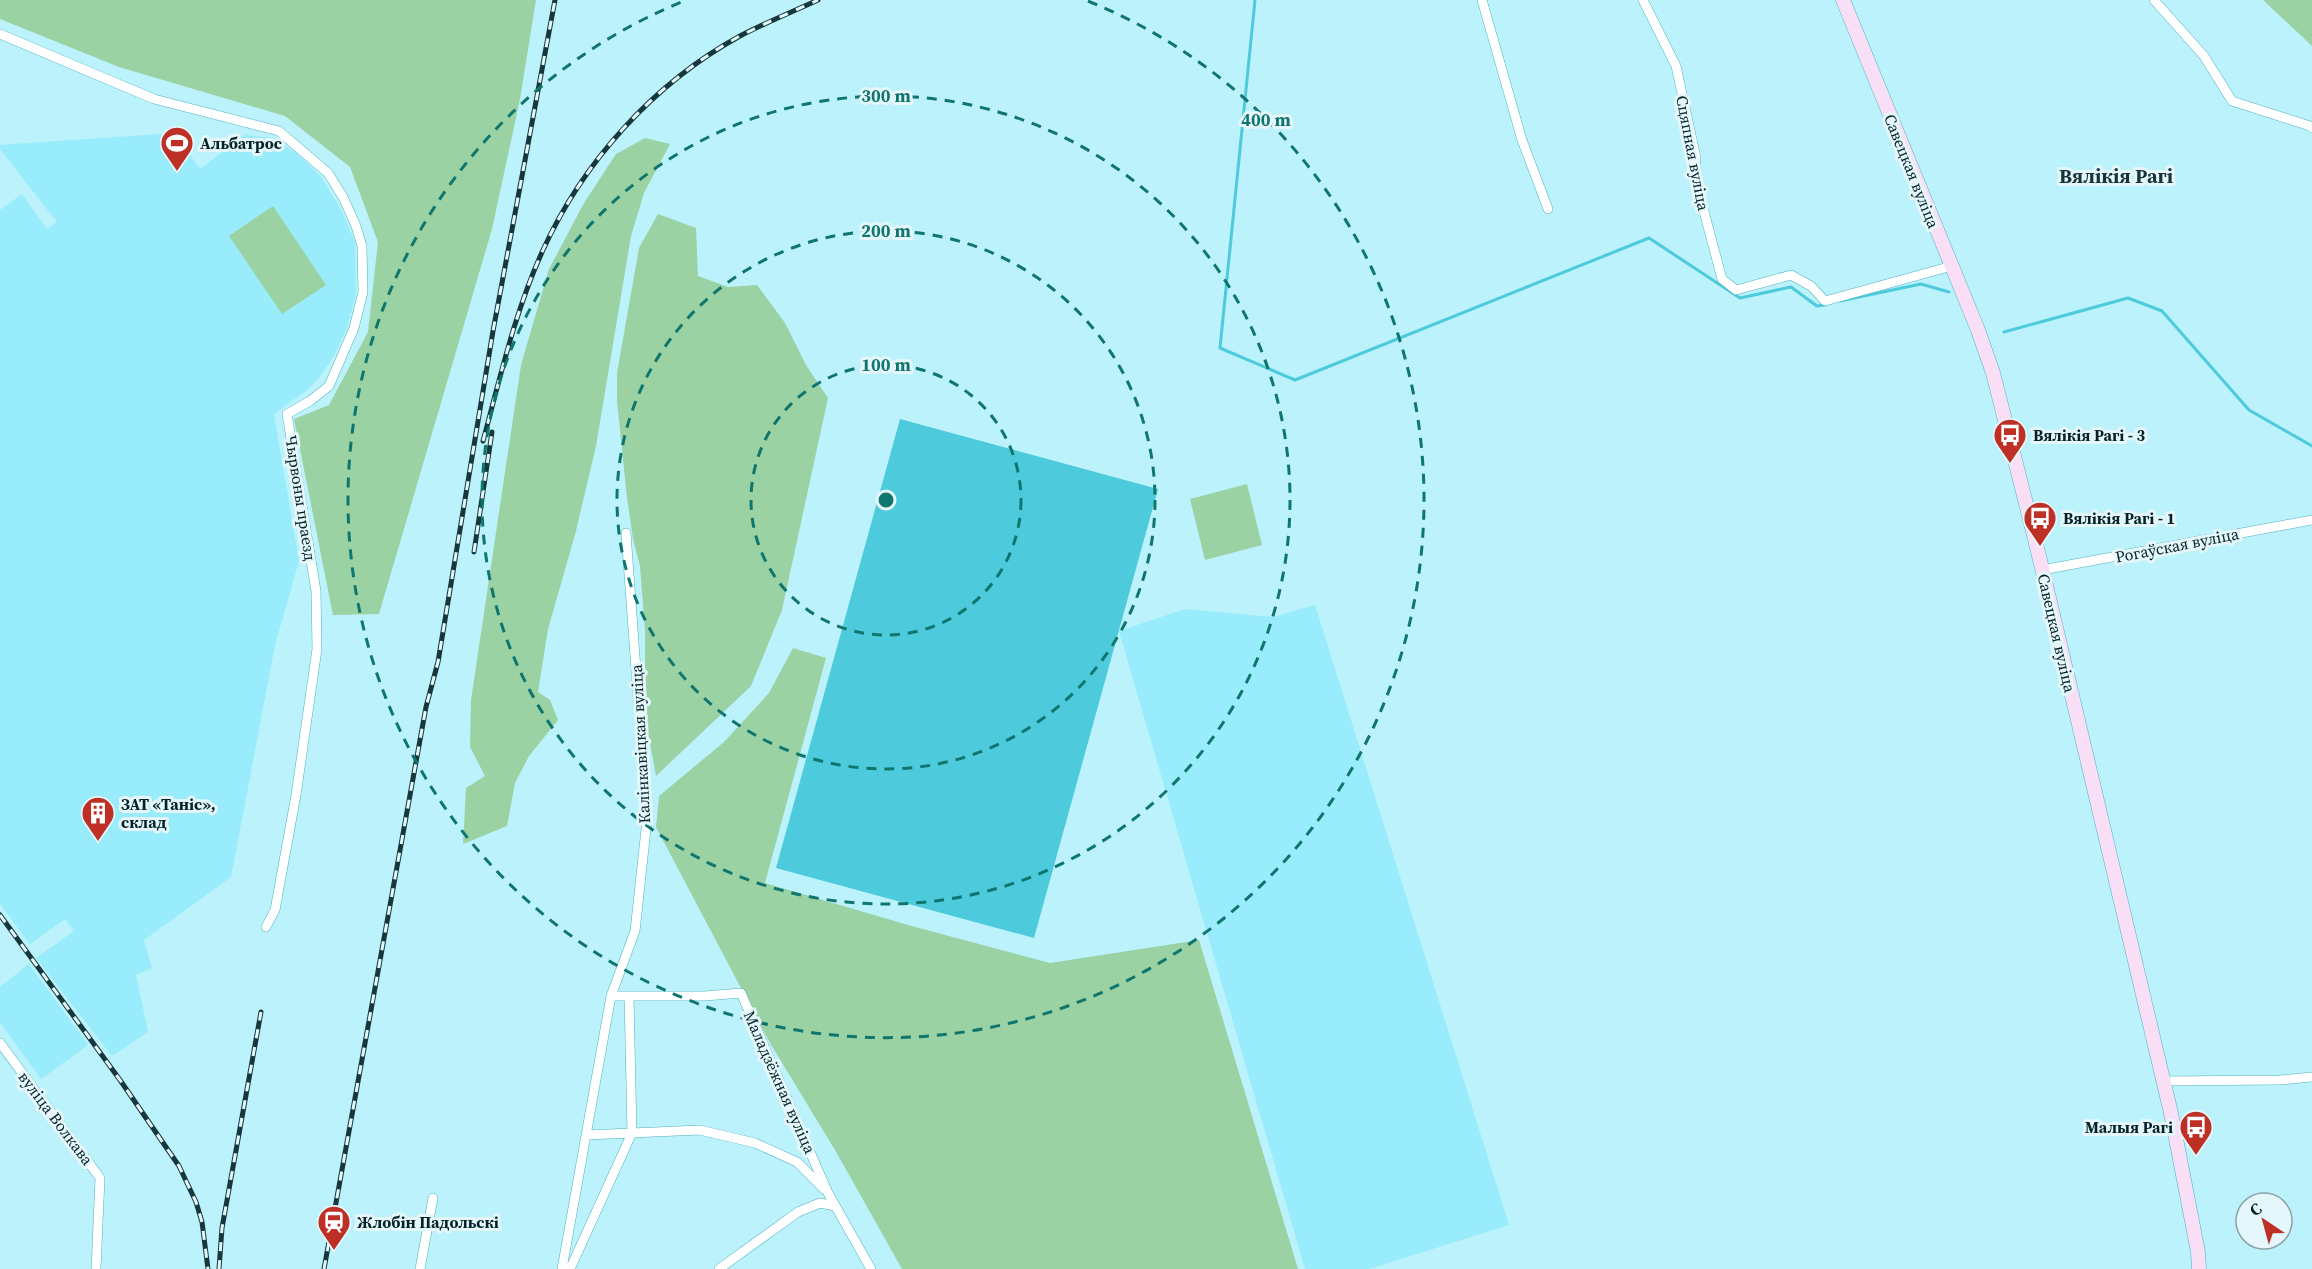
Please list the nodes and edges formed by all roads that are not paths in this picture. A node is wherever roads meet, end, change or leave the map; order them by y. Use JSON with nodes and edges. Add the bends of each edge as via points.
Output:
{"nodes":[{"id":1,"x":1482,"y":0,"type":"edge"},
{"id":2,"x":1643,"y":0,"type":"edge"},
{"id":3,"x":1843,"y":0,"type":"edge"},
{"id":4,"x":2154,"y":0,"type":"edge"},
{"id":5,"x":0,"y":34,"type":"edge"},
{"id":6,"x":2312,"y":128,"type":"edge"},
{"id":7,"x":1548,"y":209,"type":"dead end"},
{"id":8,"x":1952,"y":266,"type":"junction"},
{"id":9,"x":2312,"y":520,"type":"edge"},
{"id":10,"x":626,"y":533,"type":"dead end"},
{"id":11,"x":2042,"y":570,"type":"junction"},
{"id":12,"x":267,"y":927,"type":"dead end"},
{"id":13,"x":611,"y":996,"type":"junction"},
{"id":14,"x":628,"y":996,"type":"junction"},
{"id":15,"x":0,"y":1043,"type":"edge"},
{"id":16,"x":2312,"y":1077,"type":"edge"},
{"id":17,"x":2164,"y":1081,"type":"junction"},
{"id":18,"x":632,"y":1133,"type":"junction"},
{"id":19,"x":586,"y":1135,"type":"junction"},
{"id":20,"x":828,"y":1193,"type":"junction"},
{"id":21,"x":434,"y":1198,"type":"dead end"},
{"id":22,"x":835,"y":1206,"type":"junction"},
{"id":23,"x":2198,"y":1252,"type":"junction"},
{"id":24,"x":96,"y":1269,"type":"edge"},
{"id":25,"x":420,"y":1269,"type":"edge"},
{"id":26,"x":562,"y":1269,"type":"edge"},
{"id":27,"x":570,"y":1269,"type":"edge"},
{"id":28,"x":719,"y":1269,"type":"edge"},
{"id":29,"x":871,"y":1269,"type":"edge"},
{"id":30,"x":2191,"y":1269,"type":"edge"},
{"id":31,"x":2199,"y":1269,"type":"edge"}],
"edges":[{"from":1,"to":7,"type":"street","via":[[1522,140]]},
{"from":2,"to":8,"type":"street","name":"Сцяпная вуліца","via":[[1676,66],[1696,158],[1694,174],[1722,279],[1736,290],[1791,275],[1825,300]]},
{"from":3,"to":8,"type":"main road","name":"Савецкая вуліца"},
{"from":4,"to":6,"type":"street","via":[[2204,56],[2232,101]]},
{"from":5,"to":12,"type":"street","name":"Чырвоны праезд","via":[[154,99],[279,131],[328,173],[357,226],[364,273],[354,328],[329,386],[287,414],[316,591],[317,649],[296,795],[275,910]]},
{"from":8,"to":11,"type":"main road","name":"Савецкая вуліца","via":[[1993,373]]},
{"from":9,"to":11,"type":"street","name":"Рогаўская вуліца"},
{"from":10,"to":13,"type":"street","name":"Калінкавіцкая вуліца","via":[[647,820],[635,932]]},
{"from":11,"to":17,"type":"main road","name":"Савецкая вуліца"},
{"from":13,"to":14,"type":"street"},
{"from":13,"to":19,"type":"street","name":"Калінкавіцкая вуліца"},
{"from":14,"to":18,"type":"street"},
{"from":14,"to":20,"type":"street","name":"Маладзёжная вуліца","via":[[741,993]]},
{"from":15,"to":24,"type":"street","name":"вуліца Волкава","via":[[100,1178]]},
{"from":16,"to":17,"type":"street"},
{"from":17,"to":23,"type":"main road","name":"Савецкая вуліца"},
{"from":18,"to":19,"type":"street"},
{"from":18,"to":20,"type":"street","via":[[700,1130],[756,1143],[797,1162]]},
{"from":18,"to":27,"type":"street"},
{"from":19,"to":26,"type":"street","name":"Калінкавіцкая вуліца"},
{"from":20,"to":22,"type":"street","name":"Маладзёжная вуліца"},
{"from":21,"to":25,"type":"street"},
{"from":22,"to":28,"type":"street","via":[[820,1203],[798,1212]]},
{"from":22,"to":29,"type":"street","name":"Маладзёжная вуліца"},
{"from":23,"to":30,"type":"main road"},
{"from":23,"to":31,"type":"main road","name":"Савецкая вуліца"}]}
